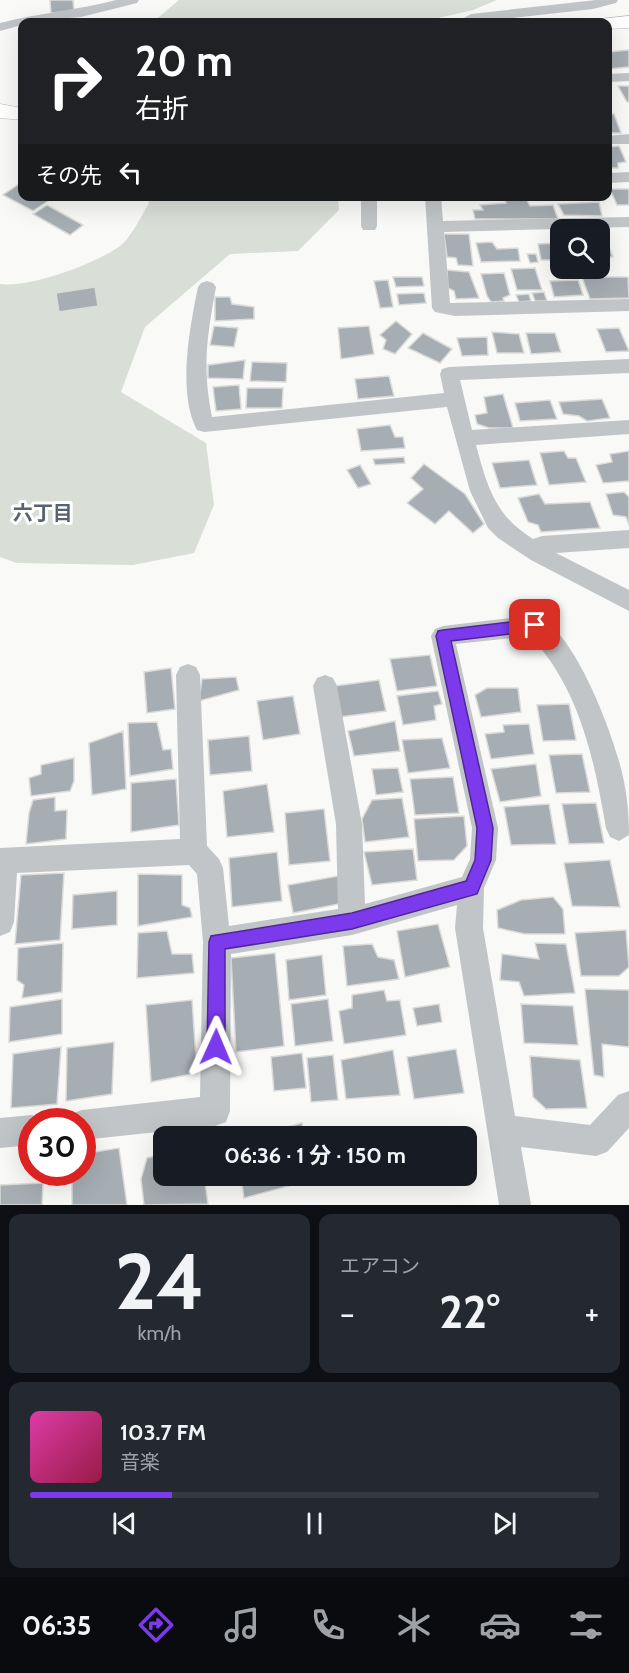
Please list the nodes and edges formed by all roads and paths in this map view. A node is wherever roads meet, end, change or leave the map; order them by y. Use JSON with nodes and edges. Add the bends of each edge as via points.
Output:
{"nodes":[{"id":1,"x":132,"y":0,"type":"edge"},
{"id":2,"x":611,"y":0,"type":"edge"},
{"id":3,"x":564,"y":4,"type":"edge"},
{"id":4,"x":35,"y":18,"type":"edge"},
{"id":5,"x":471,"y":18,"type":"edge"},
{"id":6,"x":18,"y":22,"type":"edge"},
{"id":7,"x":629,"y":22,"type":"edge"},
{"id":8,"x":612,"y":23,"type":"edge"},
{"id":9,"x":0,"y":27,"type":"edge"},
{"id":10,"x":629,"y":77,"type":"edge"},
{"id":11,"x":612,"y":78,"type":"edge"},
{"id":12,"x":0,"y":111,"type":"edge"},
{"id":13,"x":18,"y":113,"type":"edge"},
{"id":14,"x":629,"y":139,"type":"edge"},
{"id":15,"x":612,"y":140,"type":"edge"},
{"id":16,"x":629,"y":177,"type":"edge"},
{"id":17,"x":612,"y":178,"type":"edge"},
{"id":18,"x":369,"y":201,"type":"edge"},
{"id":19,"x":433,"y":201,"type":"edge"},
{"id":20,"x":629,"y":222,"type":"edge"},
{"id":21,"x":369,"y":226,"type":"dead end"},
{"id":22,"x":435,"y":228,"type":"junction"},
{"id":23,"x":207,"y":287,"type":"dead end"},
{"id":24,"x":629,"y":305,"type":"edge"},
{"id":25,"x":629,"y":366,"type":"edge"},
{"id":26,"x":456,"y":399,"type":"junction"},
{"id":27,"x":629,"y":427,"type":"edge"},
{"id":28,"x":466,"y":438,"type":"junction"},
{"id":29,"x":629,"y":539,"type":"edge"},
{"id":30,"x":534,"y":550,"type":"junction"},
{"id":31,"x":629,"y":601,"type":"edge"},
{"id":32,"x":188,"y":675,"type":"dead end"},
{"id":33,"x":325,"y":686,"type":"dead end"},
{"id":34,"x":619,"y":828,"type":"dead end"},
{"id":35,"x":194,"y":852,"type":"junction"},
{"id":36,"x":3,"y":861,"type":"edge"},
{"id":37,"x":471,"y":888,"type":"junction"},
{"id":38,"x":352,"y":921,"type":"junction"},
{"id":39,"x":0,"y":922,"type":"edge"},
{"id":40,"x":217,"y":942,"type":"junction"},
{"id":41,"x":629,"y":1106,"type":"edge"},
{"id":42,"x":96,"y":1124,"type":"edge"},
{"id":43,"x":504,"y":1130,"type":"junction"},
{"id":44,"x":18,"y":1131,"type":"edge"},
{"id":45,"x":0,"y":1133,"type":"edge"},
{"id":46,"x":515,"y":1205,"type":"edge"}],
"edges":[{"from":1,"to":4,"type":"street","via":[[81,13]]},
{"from":2,"to":3,"type":"street"},
{"from":3,"to":5,"type":"street"},
{"from":6,"to":9,"type":"street"},
{"from":7,"to":8,"type":"highway"},
{"from":10,"to":11,"type":"street"},
{"from":12,"to":13,"type":"highway"},
{"from":14,"to":15,"type":"street"},
{"from":16,"to":17,"type":"street"},
{"from":18,"to":21,"type":"street"},
{"from":19,"to":22,"type":"street"},
{"from":20,"to":22,"type":"street"},
{"from":22,"to":24,"type":"street","via":[[441,308]]},
{"from":23,"to":26,"type":"street","via":[[196,345],[196,389],[204,425]]},
{"from":25,"to":26,"type":"street","via":[[449,374]]},
{"from":26,"to":28,"type":"street"},
{"from":27,"to":28,"type":"street"},
{"from":28,"to":30,"type":"street","via":[[481,496],[496,523]]},
{"from":29,"to":30,"type":"street","via":[[542,545]]},
{"from":30,"to":31,"type":"street"},
{"from":32,"to":35,"type":"street"},
{"from":33,"to":38,"type":"street","via":[[349,824]]},
{"from":34,"to":37,"type":"street","via":[[606,758],[577,682],[555,646],[535,625],[443,636],[485,828],[483,860]]},
{"from":35,"to":36,"type":"street"},
{"from":35,"to":40,"type":"street","via":[[210,868]]},
{"from":36,"to":39,"type":"street"},
{"from":37,"to":38,"type":"street"},
{"from":37,"to":43,"type":"street","via":[[469,928],[485,1038]]},
{"from":38,"to":40,"type":"street"},
{"from":40,"to":42,"type":"street","via":[[215,1111]]},
{"from":41,"to":43,"type":"street","via":[[596,1141]]},
{"from":43,"to":46,"type":"street"},
{"from":44,"to":45,"type":"street"}]}
